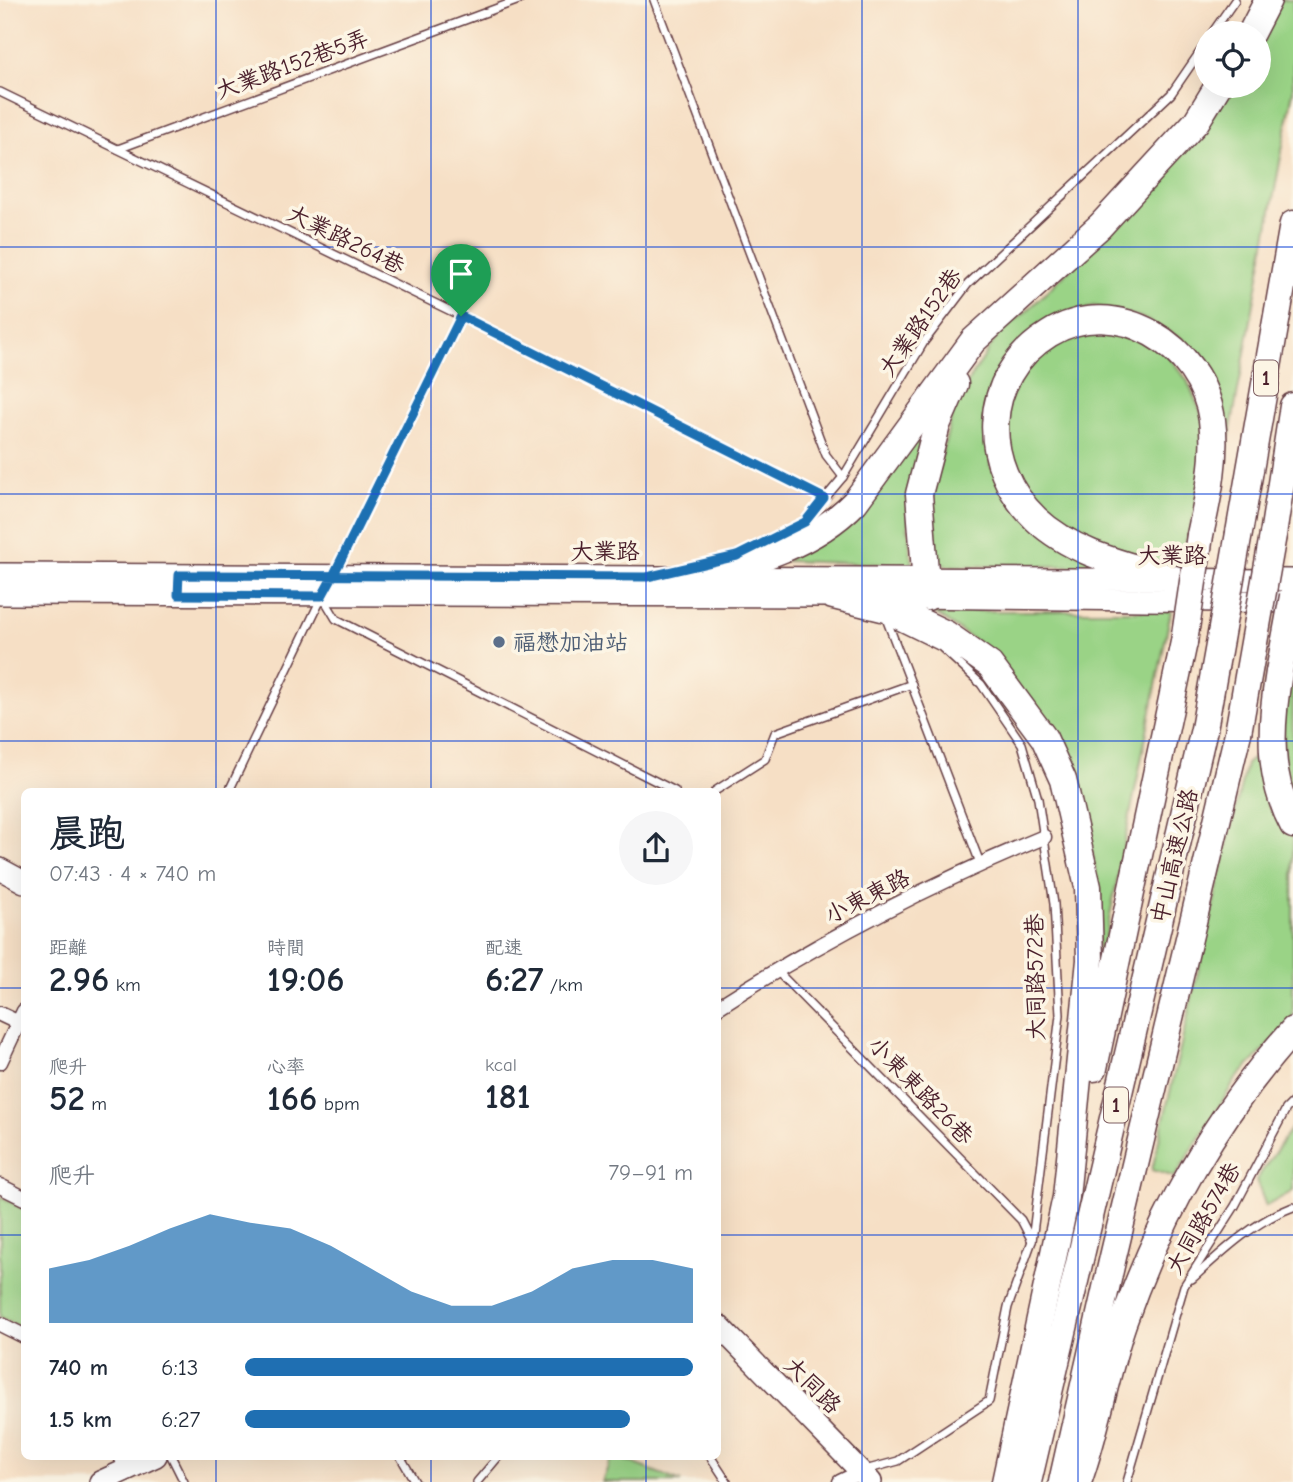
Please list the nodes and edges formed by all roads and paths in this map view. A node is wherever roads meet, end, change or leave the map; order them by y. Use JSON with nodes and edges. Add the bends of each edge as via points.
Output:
{"nodes":[{"id":1,"x":519,"y":0,"type":"edge"},
{"id":2,"x":654,"y":0,"type":"edge"},
{"id":3,"x":1235,"y":0,"type":"edge"},
{"id":4,"x":1268,"y":0,"type":"edge"},
{"id":5,"x":1220,"y":21,"type":"edge"},
{"id":6,"x":1257,"y":21,"type":"edge"},
{"id":7,"x":1194,"y":60,"type":"edge"},
{"id":8,"x":0,"y":92,"type":"edge"},
{"id":9,"x":1211,"y":98,"type":"edge"},
{"id":10,"x":118,"y":149,"type":"junction"},
{"id":11,"x":1293,"y":224,"type":"edge"},
{"id":12,"x":461,"y":316,"type":"junction"},
{"id":13,"x":973,"y":341,"type":"junction"},
{"id":14,"x":1293,"y":407,"type":"edge"},
{"id":15,"x":843,"y":477,"type":"junction"},
{"id":16,"x":824,"y":498,"type":"junction"},
{"id":17,"x":748,"y":550,"type":"dead end"},
{"id":18,"x":737,"y":556,"type":"dead end"},
{"id":19,"x":699,"y":569,"type":"junction"},
{"id":20,"x":0,"y":575,"type":"edge"},
{"id":21,"x":333,"y":576,"type":"junction"},
{"id":22,"x":1293,"y":580,"type":"edge"},
{"id":23,"x":1181,"y":582,"type":"junction"},
{"id":24,"x":178,"y":585,"type":"junction"},
{"id":25,"x":925,"y":587,"type":"junction"},
{"id":26,"x":0,"y":594,"type":"edge"},
{"id":27,"x":322,"y":596,"type":"junction"},
{"id":28,"x":1293,"y":599,"type":"edge"},
{"id":29,"x":829,"y":601,"type":"junction"},
{"id":30,"x":874,"y":618,"type":"dead end"},
{"id":31,"x":887,"y":620,"type":"junction"},
{"id":32,"x":912,"y":684,"type":"junction"},
{"id":33,"x":230,"y":788,"type":"edge"},
{"id":34,"x":669,"y":788,"type":"edge"},
{"id":35,"x":720,"y":788,"type":"edge"},
{"id":36,"x":1293,"y":825,"type":"edge"},
{"id":37,"x":1044,"y":837,"type":"junction"},
{"id":38,"x":980,"y":863,"type":"junction"},
{"id":39,"x":0,"y":869,"type":"edge"},
{"id":40,"x":21,"y":880,"type":"edge"},
{"id":41,"x":776,"y":970,"type":"junction"},
{"id":42,"x":721,"y":1005,"type":"edge"},
{"id":43,"x":0,"y":1014,"type":"edge"},
{"id":44,"x":21,"y":1017,"type":"edge"},
{"id":45,"x":21,"y":1019,"type":"edge"},
{"id":46,"x":1293,"y":1030,"type":"edge"},
{"id":47,"x":0,"y":1062,"type":"edge"},
{"id":48,"x":1293,"y":1102,"type":"edge"},
{"id":49,"x":0,"y":1186,"type":"edge"},
{"id":50,"x":21,"y":1196,"type":"edge"},
{"id":51,"x":1066,"y":1196,"type":"junction"},
{"id":52,"x":1293,"y":1208,"type":"edge"},
{"id":53,"x":1032,"y":1241,"type":"junction"},
{"id":54,"x":1184,"y":1286,"type":"junction"},
{"id":55,"x":0,"y":1324,"type":"edge"},
{"id":56,"x":721,"y":1328,"type":"edge"},
{"id":57,"x":21,"y":1334,"type":"edge"},
{"id":58,"x":173,"y":1460,"type":"edge"},
{"id":59,"x":402,"y":1460,"type":"edge"},
{"id":60,"x":496,"y":1460,"type":"edge"},
{"id":61,"x":713,"y":1460,"type":"edge"},
{"id":62,"x":120,"y":1463,"type":"edge"},
{"id":63,"x":866,"y":1477,"type":"edge"},
{"id":64,"x":100,"y":1482,"type":"edge"},
{"id":65,"x":184,"y":1482,"type":"edge"},
{"id":66,"x":415,"y":1482,"type":"edge"},
{"id":67,"x":477,"y":1482,"type":"edge"},
{"id":68,"x":727,"y":1482,"type":"edge"},
{"id":69,"x":841,"y":1482,"type":"edge"},
{"id":70,"x":1005,"y":1482,"type":"edge"},
{"id":71,"x":1028,"y":1482,"type":"edge"},
{"id":72,"x":1062,"y":1482,"type":"edge"},
{"id":73,"x":1078,"y":1482,"type":"edge"},
{"id":74,"x":1127,"y":1482,"type":"edge"}],
"edges":[{"from":1,"to":10,"type":"lane","name":"大業路152巷5弄"},
{"from":2,"to":15,"type":"lane","via":[[826,455]]},
{"from":3,"to":5,"type":"lane"},
{"from":4,"to":6,"type":"highway"},
{"from":7,"to":15,"type":"lane","name":"大業路152巷","via":[[1171,94],[968,284],[924,342]]},
{"from":8,"to":10,"type":"lane","name":"大業路264巷"},
{"from":9,"to":13,"type":"highway","via":[[1196,122],[1100,226]]},
{"from":10,"to":12,"type":"lane","name":"大業路264巷"},
{"from":11,"to":71,"type":"highway","name":"中山高速公路","number":"1","bridge":true,"via":[[1204,729]]},
{"from":12,"to":16,"type":"lane","name":"大業路264巷"},
{"from":12,"to":21,"type":"lane"},
{"from":13,"to":19,"type":"highway","via":[[834,524],[771,556]]},
{"from":13,"to":25,"type":"highway","via":[[937,425],[919,494]]},
{"from":14,"to":72,"type":"highway","name":"中山高速公路","number":"1","bridge":true,"via":[[1238,733]]},
{"from":15,"to":16,"type":"lane","name":"大業路152巷"},
{"from":16,"to":17,"type":"lane","name":"大業路152巷","via":[[805,522]]},
{"from":18,"to":19,"type":"lane"},
{"from":19,"to":21,"type":"main road","name":"大業路","via":[[647,577]]},
{"from":19,"to":25,"type":"main road","name":"大業路"},
{"from":20,"to":24,"type":"main road","name":"大業路"},
{"from":21,"to":24,"type":"main road","name":"大業路"},
{"from":21,"to":27,"type":"lane"},
{"from":22,"to":23,"type":"main road","name":"大業路"},
{"from":23,"to":25,"type":"main road","name":"大業路"},
{"from":23,"to":51,"type":"highway","bridge":true,"via":[[1112,562],[1067,540],[1037,519],[1003,476],[993,431],[997,404],[1008,378],[1031,347],[1050,333],[1093,320],[1114,320],[1155,333],[1187,362],[1212,418],[1211,476],[1184,642]]},
{"from":24,"to":26,"type":"main road","name":"大業路"},
{"from":24,"to":27,"type":"main road","name":"大業路"},
{"from":25,"to":28,"type":"main road","name":"大業路"},
{"from":25,"to":29,"type":"main road","name":"大業路"},
{"from":27,"to":29,"type":"main road","name":"大業路"},
{"from":27,"to":33,"type":"lane"},
{"from":27,"to":34,"type":"lane","via":[[336,619]]},
{"from":28,"to":36,"type":"highway","bridge":true,"via":[[1271,719],[1281,803]]},
{"from":29,"to":51,"type":"highway","via":[[902,613],[946,634],[990,665],[1044,738],[1063,780],[1088,887],[1090,960]]},
{"from":30,"to":31,"type":"lane","name":"大同路572巷"},
{"from":31,"to":32,"type":"lane"},
{"from":31,"to":37,"type":"lane","name":"大同路572巷","via":[[941,647],[981,684],[1022,744]]},
{"from":32,"to":35,"type":"lane","via":[[775,733],[765,759]]},
{"from":32,"to":38,"type":"lane"},
{"from":37,"to":38,"type":"street","name":"小東東路"},
{"from":37,"to":53,"type":"lane","name":"大同路572巷","via":[[1054,904],[1060,1015]]},
{"from":38,"to":41,"type":"street","name":"小東東路"},
{"from":39,"to":40,"type":"main road"},
{"from":41,"to":42,"type":"street","name":"小東東路"},
{"from":41,"to":53,"type":"lane","name":"小東東路26巷","via":[[1021,1220]]},
{"from":43,"to":44,"type":"street"},
{"from":45,"to":47,"type":"street"},
{"from":46,"to":73,"type":"highway","via":[[1186,1175],[1122,1325]]},
{"from":48,"to":54,"type":"lane","name":"大同路574巷"},
{"from":49,"to":50,"type":"street"},
{"from":51,"to":70,"type":"highway"},
{"from":52,"to":54,"type":"lane","via":[[1239,1237]]},
{"from":53,"to":63,"type":"lane","name":"大同路572巷","via":[[1008,1307],[989,1401]]},
{"from":54,"to":74,"type":"lane","name":"大同路574巷"},
{"from":55,"to":57,"type":"street"},
{"from":56,"to":63,"type":"main road","name":"大同路"},
{"from":58,"to":65,"type":"lane"},
{"from":59,"to":66,"type":"lane"},
{"from":60,"to":67,"type":"lane"},
{"from":61,"to":68,"type":"lane"},
{"from":62,"to":64,"type":"main road"},
{"from":63,"to":69,"type":"street"}]}
